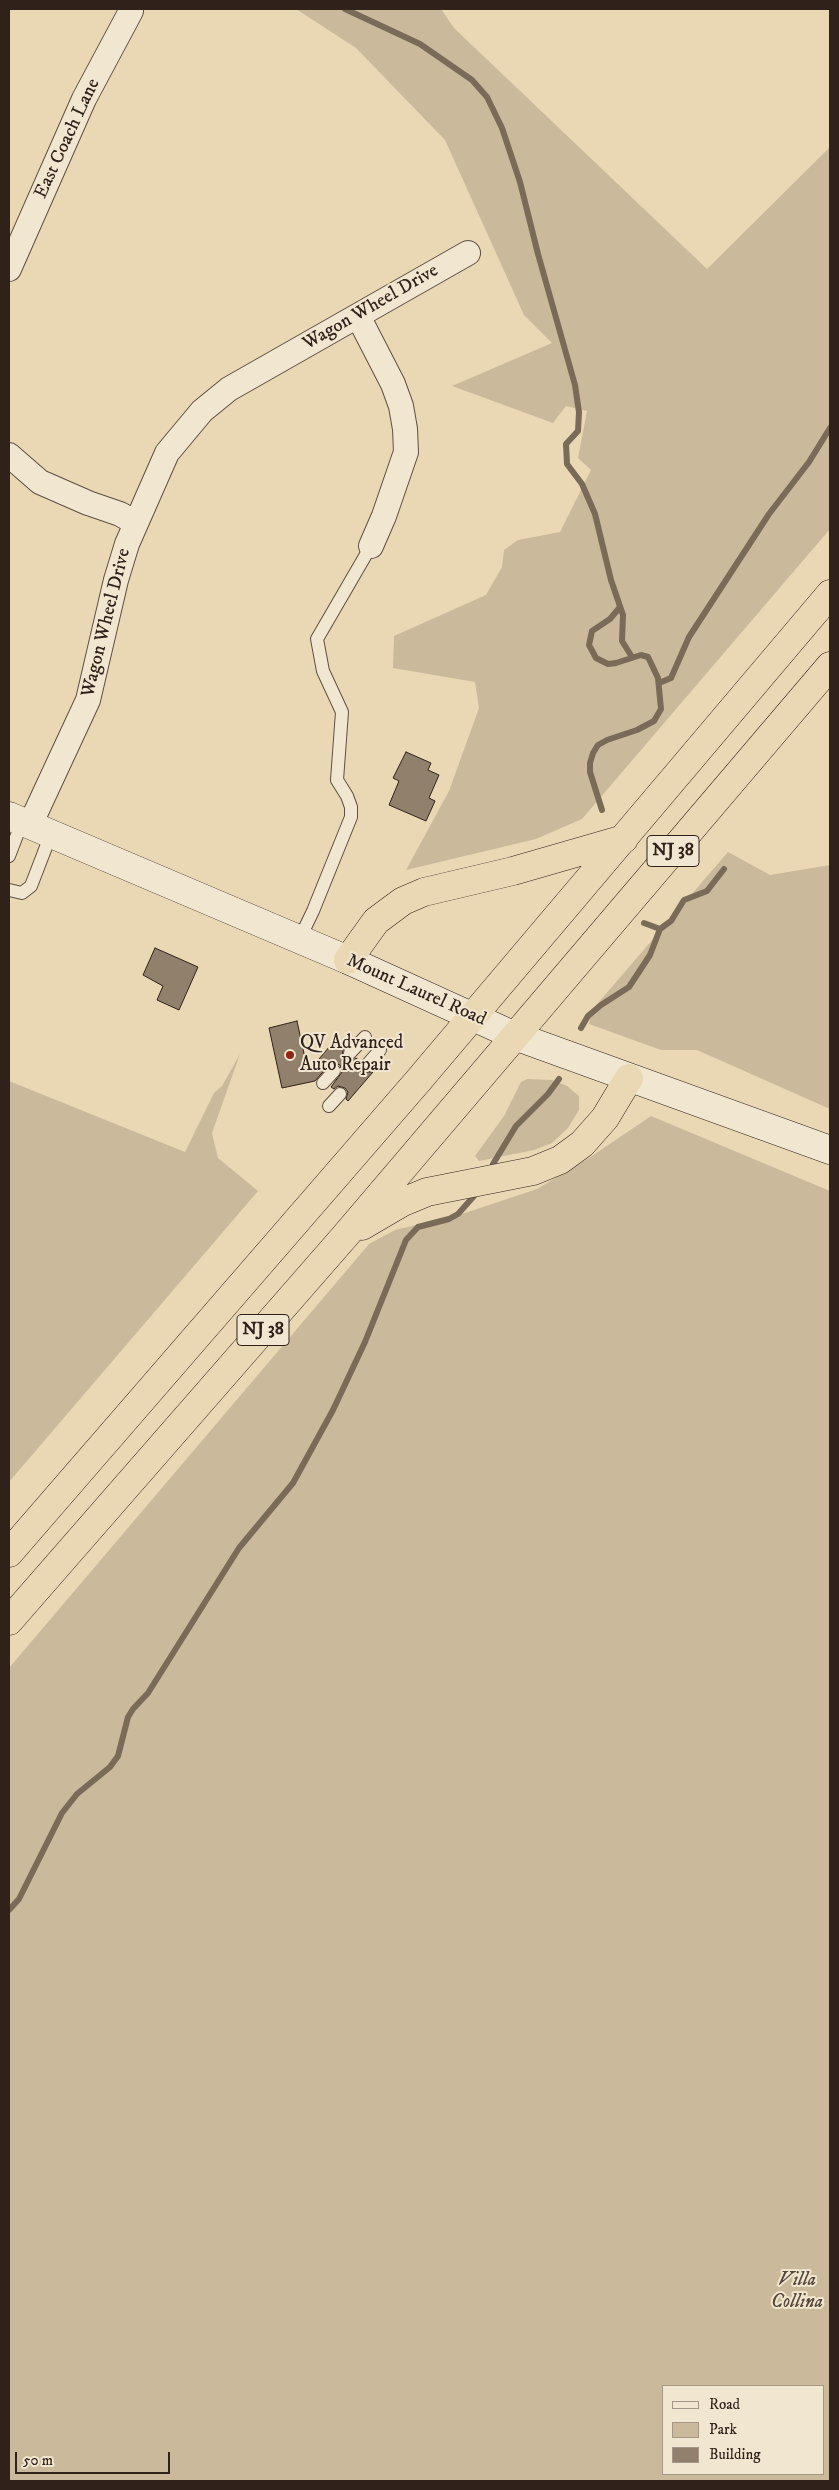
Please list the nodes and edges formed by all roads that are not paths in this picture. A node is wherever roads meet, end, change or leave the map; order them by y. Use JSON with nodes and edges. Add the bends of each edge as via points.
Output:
{"nodes":[{"id":1,"x":131,"y":10,"type":"dead end"},
{"id":2,"x":468,"y":253,"type":"dead end"},
{"id":3,"x":9,"y":269,"type":"edge"},
{"id":4,"x":358,"y":316,"type":"junction"},
{"id":5,"x":9,"y":454,"type":"edge"},
{"id":6,"x":136,"y":523,"type":"junction"},
{"id":7,"x":371,"y":546,"type":"joint"},
{"id":8,"x":830,"y":594,"type":"edge"},
{"id":9,"x":830,"y":666,"type":"edge"},
{"id":10,"x":28,"y":824,"type":"edge"},
{"id":11,"x":624,"y":839,"type":"junction"},
{"id":12,"x":9,"y":856,"type":"edge"},
{"id":13,"x":9,"y":890,"type":"edge"},
{"id":14,"x":299,"y":940,"type":"junction"},
{"id":15,"x":348,"y":960,"type":"junction"},
{"id":16,"x":472,"y":1017,"type":"junction"},
{"id":17,"x":515,"y":1036,"type":"junction"},
{"id":18,"x":364,"y":1037,"type":"dead end"},
{"id":19,"x":380,"y":1050,"type":"dead end"},
{"id":20,"x":350,"y":1053,"type":"dead end"},
{"id":21,"x":366,"y":1066,"type":"dead end"},
{"id":22,"x":334,"y":1071,"type":"dead end"},
{"id":23,"x":629,"y":1078,"type":"junction"},
{"id":24,"x":322,"y":1083,"type":"dead end"},
{"id":25,"x":340,"y":1094,"type":"dead end"},
{"id":26,"x":329,"y":1106,"type":"dead end"},
{"id":27,"x":830,"y":1150,"type":"edge"},
{"id":28,"x":345,"y":1236,"type":"junction"},
{"id":29,"x":9,"y":1553,"type":"edge"},
{"id":30,"x":9,"y":1622,"type":"edge"}],
"edges":[{"from":1,"to":3,"type":"street","name":"East Coach Lane","via":[[84,99]]},
{"from":2,"to":4,"type":"street","name":"Wagon Wheel Drive"},
{"from":4,"to":6,"type":"street","name":"Wagon Wheel Drive","via":[[255,373],[210,403],[168,453]]},
{"from":4,"to":7,"type":"street","via":[[393,384],[405,429],[406,452]]},
{"from":5,"to":6,"type":"street","via":[[40,482]]},
{"from":6,"to":10,"type":"street","name":"Wagon Wheel Drive","via":[[116,580],[88,700]]},
{"from":7,"to":14,"type":"lane","via":[[317,639],[323,671],[342,712],[338,780],[351,807],[351,817]]},
{"from":8,"to":11,"type":"highway","number":"NJ 38"},
{"from":9,"to":17,"type":"highway","number":"NJ 38"},
{"from":10,"to":12,"type":"lane"},
{"from":10,"to":13,"type":"lane","via":[[31,886],[22,893]]},
{"from":10,"to":14,"type":"main road","name":"Mount Laurel Road"},
{"from":11,"to":15,"type":"highway","via":[[424,892],[403,901],[376,921]]},
{"from":11,"to":16,"type":"highway","number":"NJ 38"},
{"from":14,"to":15,"type":"main road","name":"Mount Laurel Road"},
{"from":15,"to":16,"type":"main road","name":"Mount Laurel Road"},
{"from":16,"to":17,"type":"main road","name":"Mount Laurel Road"},
{"from":16,"to":29,"type":"highway","number":"NJ 38"},
{"from":17,"to":23,"type":"main road","name":"Mount Laurel Road"},
{"from":17,"to":28,"type":"highway","number":"NJ 38"},
{"from":18,"to":20,"type":"lane"},
{"from":19,"to":21,"type":"lane"},
{"from":22,"to":24,"type":"lane"},
{"from":23,"to":27,"type":"main road","name":"Mount Laurel Road"},
{"from":23,"to":28,"type":"highway","via":[[605,1118],[582,1144],[560,1160],[525,1173],[427,1192],[403,1202]]},
{"from":25,"to":26,"type":"lane"},
{"from":28,"to":30,"type":"highway","number":"NJ 38"}]}
